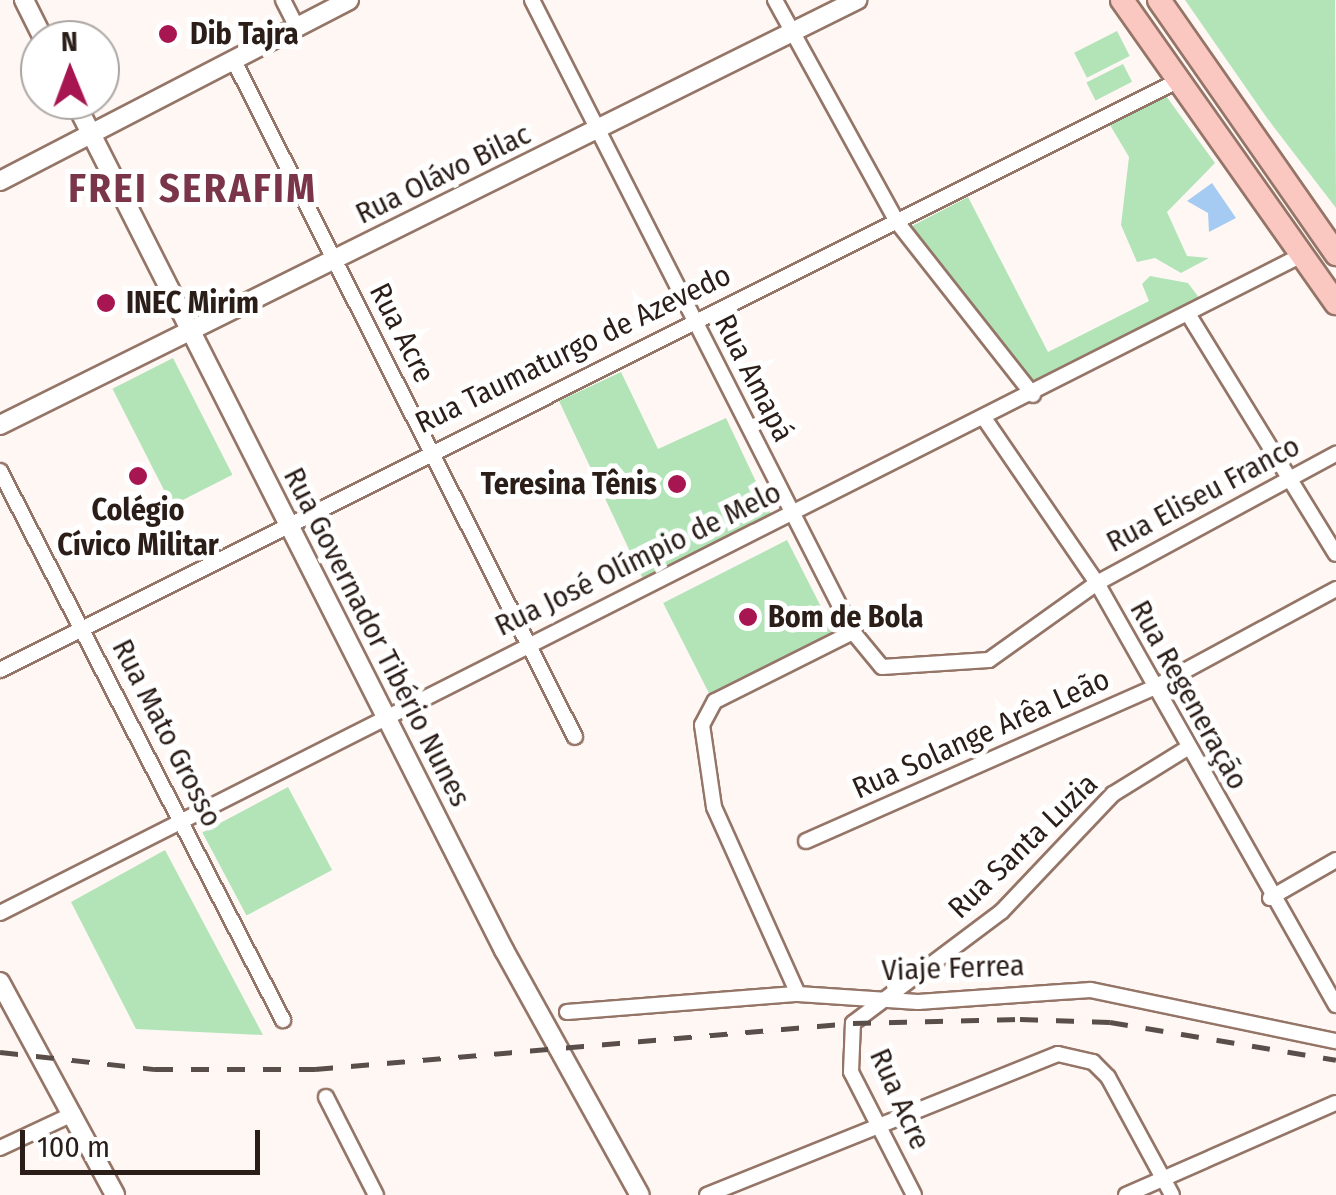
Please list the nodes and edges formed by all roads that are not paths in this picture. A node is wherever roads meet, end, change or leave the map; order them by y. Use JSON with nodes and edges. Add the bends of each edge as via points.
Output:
{"nodes":[{"id":1,"x":283,"y":0,"type":"edge"},
{"id":2,"x":349,"y":0,"type":"edge"},
{"id":3,"x":532,"y":0,"type":"edge"},
{"id":4,"x":775,"y":0,"type":"edge"},
{"id":5,"x":857,"y":0,"type":"edge"},
{"id":6,"x":1122,"y":0,"type":"edge"},
{"id":7,"x":1158,"y":0,"type":"edge"},
{"id":8,"x":296,"y":26,"type":"junction"},
{"id":9,"x":791,"y":33,"type":"junction"},
{"id":10,"x":234,"y":61,"type":"junction"},
{"id":11,"x":1174,"y":82,"type":"junction"},
{"id":12,"x":84,"y":120,"type":"edge"},
{"id":13,"x":595,"y":130,"type":"junction"},
{"id":14,"x":91,"y":134,"type":"junction"},
{"id":15,"x":1273,"y":170,"type":"junction"},
{"id":16,"x":0,"y":181,"type":"edge"},
{"id":17,"x":1248,"y":188,"type":"junction"},
{"id":18,"x":896,"y":222,"type":"junction"},
{"id":19,"x":1336,"y":254,"type":"edge"},
{"id":20,"x":1300,"y":256,"type":"junction"},
{"id":21,"x":333,"y":259,"type":"junction"},
{"id":22,"x":1336,"y":303,"type":"edge"},
{"id":23,"x":1190,"y":317,"type":"junction"},
{"id":24,"x":693,"y":321,"type":"junction"},
{"id":25,"x":193,"y":332,"type":"junction"},
{"id":26,"x":1033,"y":395,"type":"junction"},
{"id":27,"x":984,"y":418,"type":"junction"},
{"id":28,"x":0,"y":426,"type":"edge"},
{"id":29,"x":431,"y":449,"type":"junction"},
{"id":30,"x":1336,"y":454,"type":"edge"},
{"id":31,"x":0,"y":471,"type":"edge"},
{"id":32,"x":1296,"y":476,"type":"junction"},
{"id":33,"x":794,"y":516,"type":"junction"},
{"id":34,"x":286,"y":520,"type":"junction"},
{"id":35,"x":1336,"y":554,"type":"edge"},
{"id":36,"x":1096,"y":583,"type":"junction"},
{"id":37,"x":1336,"y":589,"type":"edge"},
{"id":38,"x":82,"y":626,"type":"junction"},
{"id":39,"x":853,"y":632,"type":"junction"},
{"id":40,"x":529,"y":642,"type":"junction"},
{"id":41,"x":0,"y":670,"type":"edge"},
{"id":42,"x":1153,"y":688,"type":"junction"},
{"id":43,"x":387,"y":711,"type":"junction"},
{"id":44,"x":575,"y":737,"type":"dead end"},
{"id":45,"x":1186,"y":750,"type":"junction"},
{"id":46,"x":180,"y":819,"type":"junction"},
{"id":47,"x":806,"y":841,"type":"dead end"},
{"id":48,"x":1336,"y":860,"type":"edge"},
{"id":49,"x":1270,"y":898,"type":"junction"},
{"id":50,"x":0,"y":913,"type":"edge"},
{"id":51,"x":0,"y":982,"type":"edge"},
{"id":52,"x":798,"y":994,"type":"junction"},
{"id":53,"x":882,"y":999,"type":"junction"},
{"id":54,"x":1336,"y":1005,"type":"edge"},
{"id":55,"x":567,"y":1012,"type":"dead end"},
{"id":56,"x":283,"y":1020,"type":"dead end"},
{"id":57,"x":853,"y":1023,"type":"joint"},
{"id":58,"x":1336,"y":1041,"type":"edge"},
{"id":59,"x":326,"y":1097,"type":"dead end"},
{"id":60,"x":1336,"y":1103,"type":"edge"},
{"id":61,"x":73,"y":1114,"type":"junction"},
{"id":62,"x":877,"y":1124,"type":"junction"},
{"id":63,"x":0,"y":1148,"type":"edge"},
{"id":64,"x":1162,"y":1176,"type":"junction"},
{"id":65,"x":114,"y":1195,"type":"edge"},
{"id":66,"x":376,"y":1195,"type":"edge"},
{"id":67,"x":640,"y":1195,"type":"edge"},
{"id":68,"x":708,"y":1195,"type":"edge"},
{"id":69,"x":914,"y":1195,"type":"edge"},
{"id":70,"x":1126,"y":1195,"type":"edge"},
{"id":71,"x":1172,"y":1195,"type":"edge"}],
"edges":[{"from":1,"to":8,"type":"street"},
{"from":2,"to":8,"type":"street"},
{"from":3,"to":13,"type":"street","name":"Rua Amapá"},
{"from":4,"to":9,"type":"street"},
{"from":5,"to":9,"type":"street","name":"Rua Olávo Bilac"},
{"from":6,"to":11,"type":"main road"},
{"from":7,"to":15,"type":"main road"},
{"from":8,"to":10,"type":"street"},
{"from":9,"to":13,"type":"street","name":"Rua Olávo Bilac"},
{"from":9,"to":18,"type":"street"},
{"from":10,"to":14,"type":"street"},
{"from":10,"to":21,"type":"street","name":"Rua Acre"},
{"from":11,"to":17,"type":"main road"},
{"from":11,"to":18,"type":"street","name":"Rua Taumaturgo de Azevedo"},
{"from":12,"to":14,"type":"street","name":"Rua Governador Tibério Nunes"},
{"from":13,"to":21,"type":"street","name":"Rua Olávo Bilac"},
{"from":13,"to":24,"type":"street","name":"Rua Amapá"},
{"from":14,"to":16,"type":"street"},
{"from":14,"to":25,"type":"street","name":"Rua Governador Tibério Nunes"},
{"from":15,"to":17,"type":"main road"},
{"from":15,"to":19,"type":"main road"},
{"from":17,"to":20,"type":"main road"},
{"from":18,"to":24,"type":"street","name":"Rua Taumaturgo de Azevedo"},
{"from":18,"to":26,"type":"street"},
{"from":20,"to":22,"type":"main road"},
{"from":20,"to":23,"type":"street","name":"Rua José Olímpio de Melo"},
{"from":21,"to":25,"type":"street","name":"Rua Olávo Bilac"},
{"from":21,"to":29,"type":"street","name":"Rua Acre"},
{"from":23,"to":26,"type":"street","name":"Rua José Olímpio de Melo"},
{"from":23,"to":32,"type":"street"},
{"from":24,"to":29,"type":"street","name":"Rua Taumaturgo de Azevedo"},
{"from":24,"to":33,"type":"street","name":"Rua Amapá"},
{"from":25,"to":28,"type":"street","name":"Rua Olávo Bilac"},
{"from":25,"to":34,"type":"street","name":"Rua Governador Tibério Nunes"},
{"from":26,"to":27,"type":"street","name":"Rua José Olímpio de Melo"},
{"from":27,"to":33,"type":"street","name":"Rua José Olímpio de Melo"},
{"from":27,"to":36,"type":"street","name":"Rua Regeneração"},
{"from":29,"to":34,"type":"street","name":"Rua Taumaturgo de Azevedo"},
{"from":29,"to":40,"type":"street","name":"Rua Acre"},
{"from":30,"to":32,"type":"street","name":"Rua Eliseu Franco"},
{"from":31,"to":38,"type":"street","name":"Rua Mato Grosso"},
{"from":32,"to":35,"type":"street"},
{"from":32,"to":36,"type":"street","name":"Rua Eliseu Franco"},
{"from":33,"to":39,"type":"street","name":"Rua Amapá"},
{"from":33,"to":40,"type":"street","name":"Rua José Olímpio de Melo"},
{"from":34,"to":38,"type":"street","name":"Rua Taumaturgo de Azevedo"},
{"from":34,"to":43,"type":"street","name":"Rua Governador Tibério Nunes"},
{"from":36,"to":39,"type":"street","name":"Rua Amapá","via":[[989,660],[882,667]]},
{"from":36,"to":42,"type":"street","name":"Rua Regeneração"},
{"from":37,"to":42,"type":"street","name":"Rua Solange Arêa Leão"},
{"from":38,"to":41,"type":"street","name":"Rua Taumaturgo de Azevedo"},
{"from":38,"to":46,"type":"street","name":"Rua Mato Grosso"},
{"from":39,"to":52,"type":"street","via":[[704,710],[714,807]]},
{"from":40,"to":43,"type":"street","name":"Rua José Olímpio de Melo"},
{"from":40,"to":44,"type":"street","name":"Rua Acre"},
{"from":42,"to":45,"type":"street","name":"Rua Regeneração"},
{"from":42,"to":47,"type":"street","name":"Rua Solange Arêa Leão"},
{"from":43,"to":46,"type":"street","name":"Rua José Olímpio de Melo"},
{"from":43,"to":67,"type":"street","name":"Rua Governador Tibério Nunes","via":[[504,950]]},
{"from":45,"to":49,"type":"street","name":"Rua Regeneração"},
{"from":45,"to":53,"type":"street","name":"Rua Santa Luzia","via":[[1113,794],[1002,912]]},
{"from":46,"to":50,"type":"street","name":"Rua José Olímpio de Melo"},
{"from":46,"to":56,"type":"street","name":"Rua Mato Grosso"},
{"from":48,"to":49,"type":"street"},
{"from":49,"to":54,"type":"street","name":"Rua Regeneração"},
{"from":51,"to":61,"type":"street"},
{"from":52,"to":53,"type":"street","name":"Viaje Ferrea"},
{"from":52,"to":55,"type":"street","name":"Viaje Ferrea"},
{"from":53,"to":57,"type":"street","name":"Rua Santa Luzia"},
{"from":53,"to":58,"type":"street","name":"Viaje Ferrea","via":[[1090,990]]},
{"from":57,"to":62,"type":"street","name":"Rua Acre","via":[[847,1059]]},
{"from":59,"to":66,"type":"street"},
{"from":60,"to":64,"type":"street"},
{"from":61,"to":63,"type":"street"},
{"from":61,"to":65,"type":"street"},
{"from":62,"to":64,"type":"street","via":[[1034,1062],[1077,1056],[1108,1078]]},
{"from":62,"to":68,"type":"street"},
{"from":62,"to":69,"type":"street","name":"Rua Acre"},
{"from":64,"to":70,"type":"street"},
{"from":64,"to":71,"type":"street"}]}
